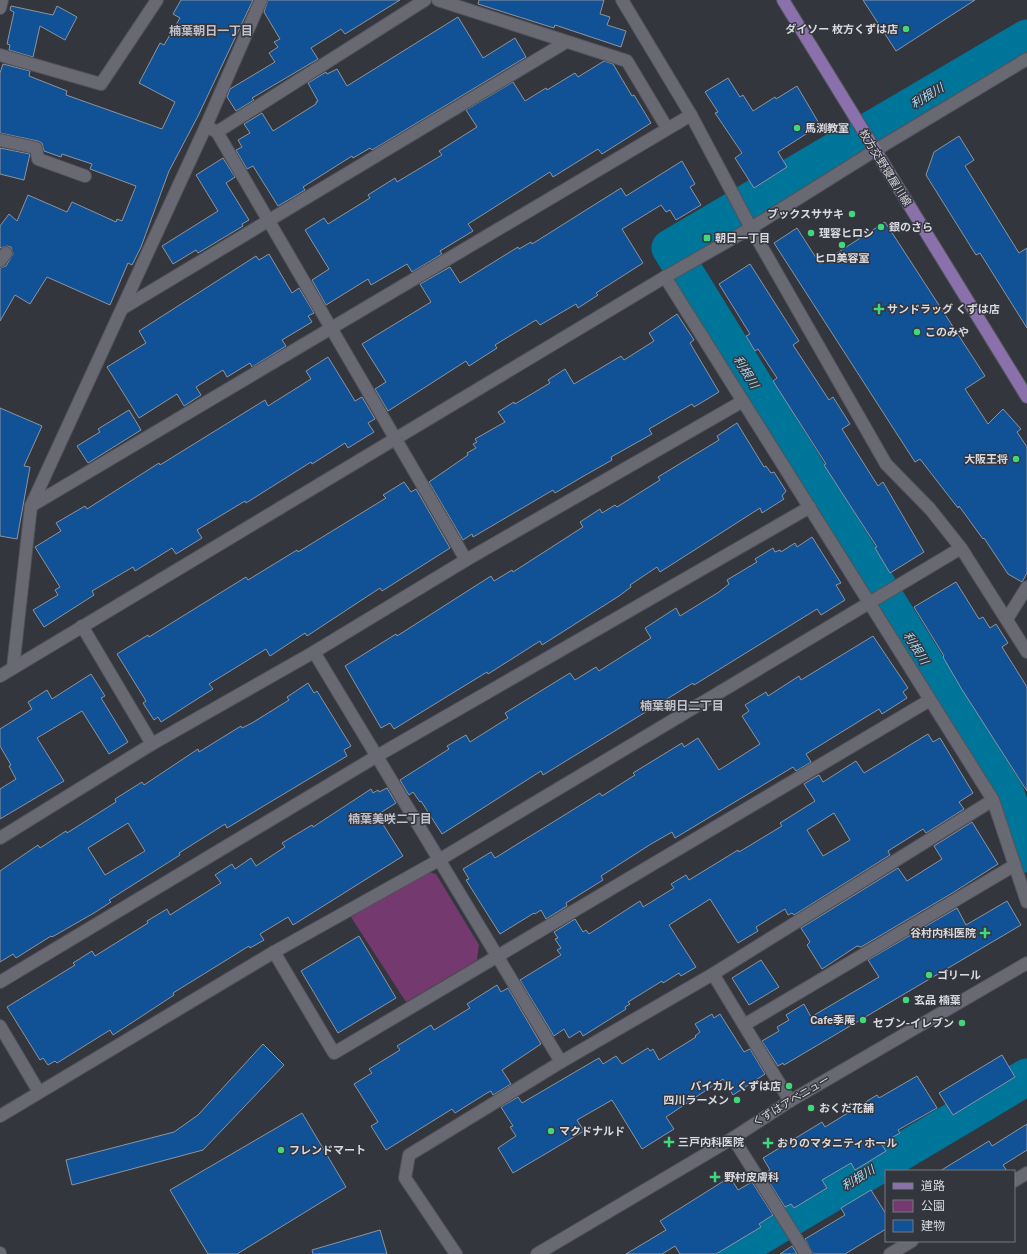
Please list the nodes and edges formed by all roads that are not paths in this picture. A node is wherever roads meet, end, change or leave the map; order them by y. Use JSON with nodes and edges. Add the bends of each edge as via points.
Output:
{"nodes":[{"id":1,"x":2,"y":0,"type":"edge"},
{"id":2,"x":157,"y":0,"type":"edge"},
{"id":3,"x":261,"y":0,"type":"edge"},
{"id":4,"x":425,"y":0,"type":"edge"},
{"id":5,"x":438,"y":0,"type":"edge"},
{"id":6,"x":622,"y":0,"type":"edge"},
{"id":7,"x":783,"y":0,"type":"edge"},
{"id":8,"x":0,"y":8,"type":"edge"},
{"id":9,"x":566,"y":42,"type":"junction"},
{"id":10,"x":0,"y":55,"type":"edge"},
{"id":11,"x":1027,"y":59,"type":"edge"},
{"id":12,"x":691,"y":114,"type":"junction"},
{"id":13,"x":667,"y":128,"type":"junction"},
{"id":14,"x":211,"y":129,"type":"junction"},
{"id":15,"x":0,"y":140,"type":"edge"},
{"id":16,"x":871,"y":146,"type":"junction"},
{"id":17,"x":85,"y":176,"type":"dead end"},
{"id":18,"x":269,"y":221,"type":"junction"},
{"id":19,"x":751,"y":228,"type":"junction"},
{"id":20,"x":665,"y":277,"type":"junction"},
{"id":21,"x":123,"y":308,"type":"junction"},
{"id":22,"x":332,"y":327,"type":"junction"},
{"id":23,"x":1027,"y":397,"type":"edge"},
{"id":24,"x":743,"y":401,"type":"junction"},
{"id":25,"x":396,"y":438,"type":"junction"},
{"id":26,"x":31,"y":506,"type":"junction"},
{"id":27,"x":810,"y":507,"type":"junction"},
{"id":28,"x":961,"y":548,"type":"junction"},
{"id":29,"x":466,"y":560,"type":"junction"},
{"id":30,"x":1027,"y":587,"type":"edge"},
{"id":31,"x":869,"y":603,"type":"junction"},
{"id":32,"x":1007,"y":619,"type":"junction"},
{"id":33,"x":82,"y":626,"type":"junction"},
{"id":34,"x":314,"y":652,"type":"junction"},
{"id":35,"x":1027,"y":652,"type":"edge"},
{"id":36,"x":13,"y":668,"type":"junction"},
{"id":37,"x":0,"y":676,"type":"edge"},
{"id":38,"x":930,"y":700,"type":"junction"},
{"id":39,"x":152,"y":744,"type":"junction"},
{"id":40,"x":377,"y":756,"type":"junction"},
{"id":41,"x":993,"y":800,"type":"junction"},
{"id":42,"x":0,"y":838,"type":"edge"},
{"id":43,"x":439,"y":860,"type":"junction"},
{"id":44,"x":1015,"y":865,"type":"junction"},
{"id":45,"x":1027,"y":902,"type":"edge"},
{"id":46,"x":274,"y":952,"type":"junction"},
{"id":47,"x":496,"y":956,"type":"junction"},
{"id":48,"x":1027,"y":963,"type":"edge"},
{"id":49,"x":713,"y":974,"type":"junction"},
{"id":50,"x":0,"y":982,"type":"edge"},
{"id":51,"x":0,"y":1026,"type":"edge"},
{"id":52,"x":744,"y":1026,"type":"junction"},
{"id":53,"x":561,"y":1062,"type":"junction"},
{"id":54,"x":39,"y":1092,"type":"junction"},
{"id":55,"x":790,"y":1101,"type":"junction"},
{"id":56,"x":0,"y":1116,"type":"edge"},
{"id":57,"x":733,"y":1138,"type":"junction"},
{"id":58,"x":1027,"y":1173,"type":"edge"},
{"id":59,"x":1015,"y":1179,"type":"edge"},
{"id":60,"x":910,"y":1242,"type":"edge"},
{"id":61,"x":456,"y":1254,"type":"edge"},
{"id":62,"x":537,"y":1254,"type":"edge"},
{"id":63,"x":806,"y":1254,"type":"edge"},
{"id":64,"x":890,"y":1254,"type":"edge"}],
"edges":[{"from":1,"to":8,"type":"street"},
{"from":2,"to":10,"type":"street","via":[[101,84]]},
{"from":3,"to":14,"type":"street"},
{"from":4,"to":14,"type":"street"},
{"from":5,"to":9,"type":"street"},
{"from":6,"to":12,"type":"street"},
{"from":7,"to":16,"type":"main road","name":"枚方交野寝屋川線"},
{"from":9,"to":13,"type":"street","via":[[627,61]]},
{"from":9,"to":18,"type":"street"},
{"from":11,"to":16,"type":"street"},
{"from":12,"to":13,"type":"street"},
{"from":12,"to":19,"type":"street"},
{"from":13,"to":22,"type":"street"},
{"from":14,"to":18,"type":"street"},
{"from":14,"to":21,"type":"street"},
{"from":15,"to":17,"type":"street","via":[[36,148],[38,159]]},
{"from":16,"to":19,"type":"street"},
{"from":16,"to":23,"type":"main road","name":"枚方交野寝屋川線"},
{"from":18,"to":21,"type":"street"},
{"from":18,"to":22,"type":"street"},
{"from":19,"to":20,"type":"street"},
{"from":19,"to":28,"type":"street","via":[[886,464],[930,509]]},
{"from":20,"to":24,"type":"street"},
{"from":20,"to":25,"type":"street"},
{"from":21,"to":26,"type":"street"},
{"from":22,"to":25,"type":"street"},
{"from":22,"to":26,"type":"street"},
{"from":24,"to":27,"type":"street"},
{"from":24,"to":29,"type":"street"},
{"from":25,"to":29,"type":"street"},
{"from":25,"to":33,"type":"street"},
{"from":26,"to":36,"type":"street"},
{"from":27,"to":31,"type":"street"},
{"from":27,"to":40,"type":"street"},
{"from":28,"to":31,"type":"street"},
{"from":28,"to":32,"type":"street"},
{"from":29,"to":34,"type":"street"},
{"from":30,"to":32,"type":"street"},
{"from":31,"to":38,"type":"street"},
{"from":31,"to":43,"type":"street"},
{"from":32,"to":35,"type":"street"},
{"from":33,"to":36,"type":"street"},
{"from":33,"to":39,"type":"street"},
{"from":34,"to":39,"type":"street"},
{"from":34,"to":40,"type":"street"},
{"from":36,"to":37,"type":"street"},
{"from":38,"to":41,"type":"street"},
{"from":38,"to":47,"type":"street"},
{"from":39,"to":42,"type":"street"},
{"from":40,"to":43,"type":"street"},
{"from":40,"to":50,"type":"street"},
{"from":41,"to":44,"type":"street"},
{"from":41,"to":49,"type":"street"},
{"from":43,"to":46,"type":"street"},
{"from":43,"to":47,"type":"street"},
{"from":44,"to":45,"type":"street"},
{"from":44,"to":52,"type":"street"},
{"from":46,"to":47,"type":"street","via":[[334,1053]]},
{"from":46,"to":54,"type":"street"},
{"from":47,"to":53,"type":"street"},
{"from":48,"to":55,"type":"street","name":"くずはアベニュー"},
{"from":49,"to":52,"type":"street"},
{"from":49,"to":53,"type":"street"},
{"from":51,"to":54,"type":"street"},
{"from":52,"to":55,"type":"street"},
{"from":53,"to":61,"type":"street","via":[[409,1155],[405,1178]]},
{"from":54,"to":56,"type":"street"},
{"from":55,"to":57,"type":"street","name":"くずはアベニュー"},
{"from":57,"to":62,"type":"street","name":"くずはアベニュー"},
{"from":57,"to":63,"type":"street"},
{"from":58,"to":59,"type":"street"},
{"from":60,"to":64,"type":"street"}]}
